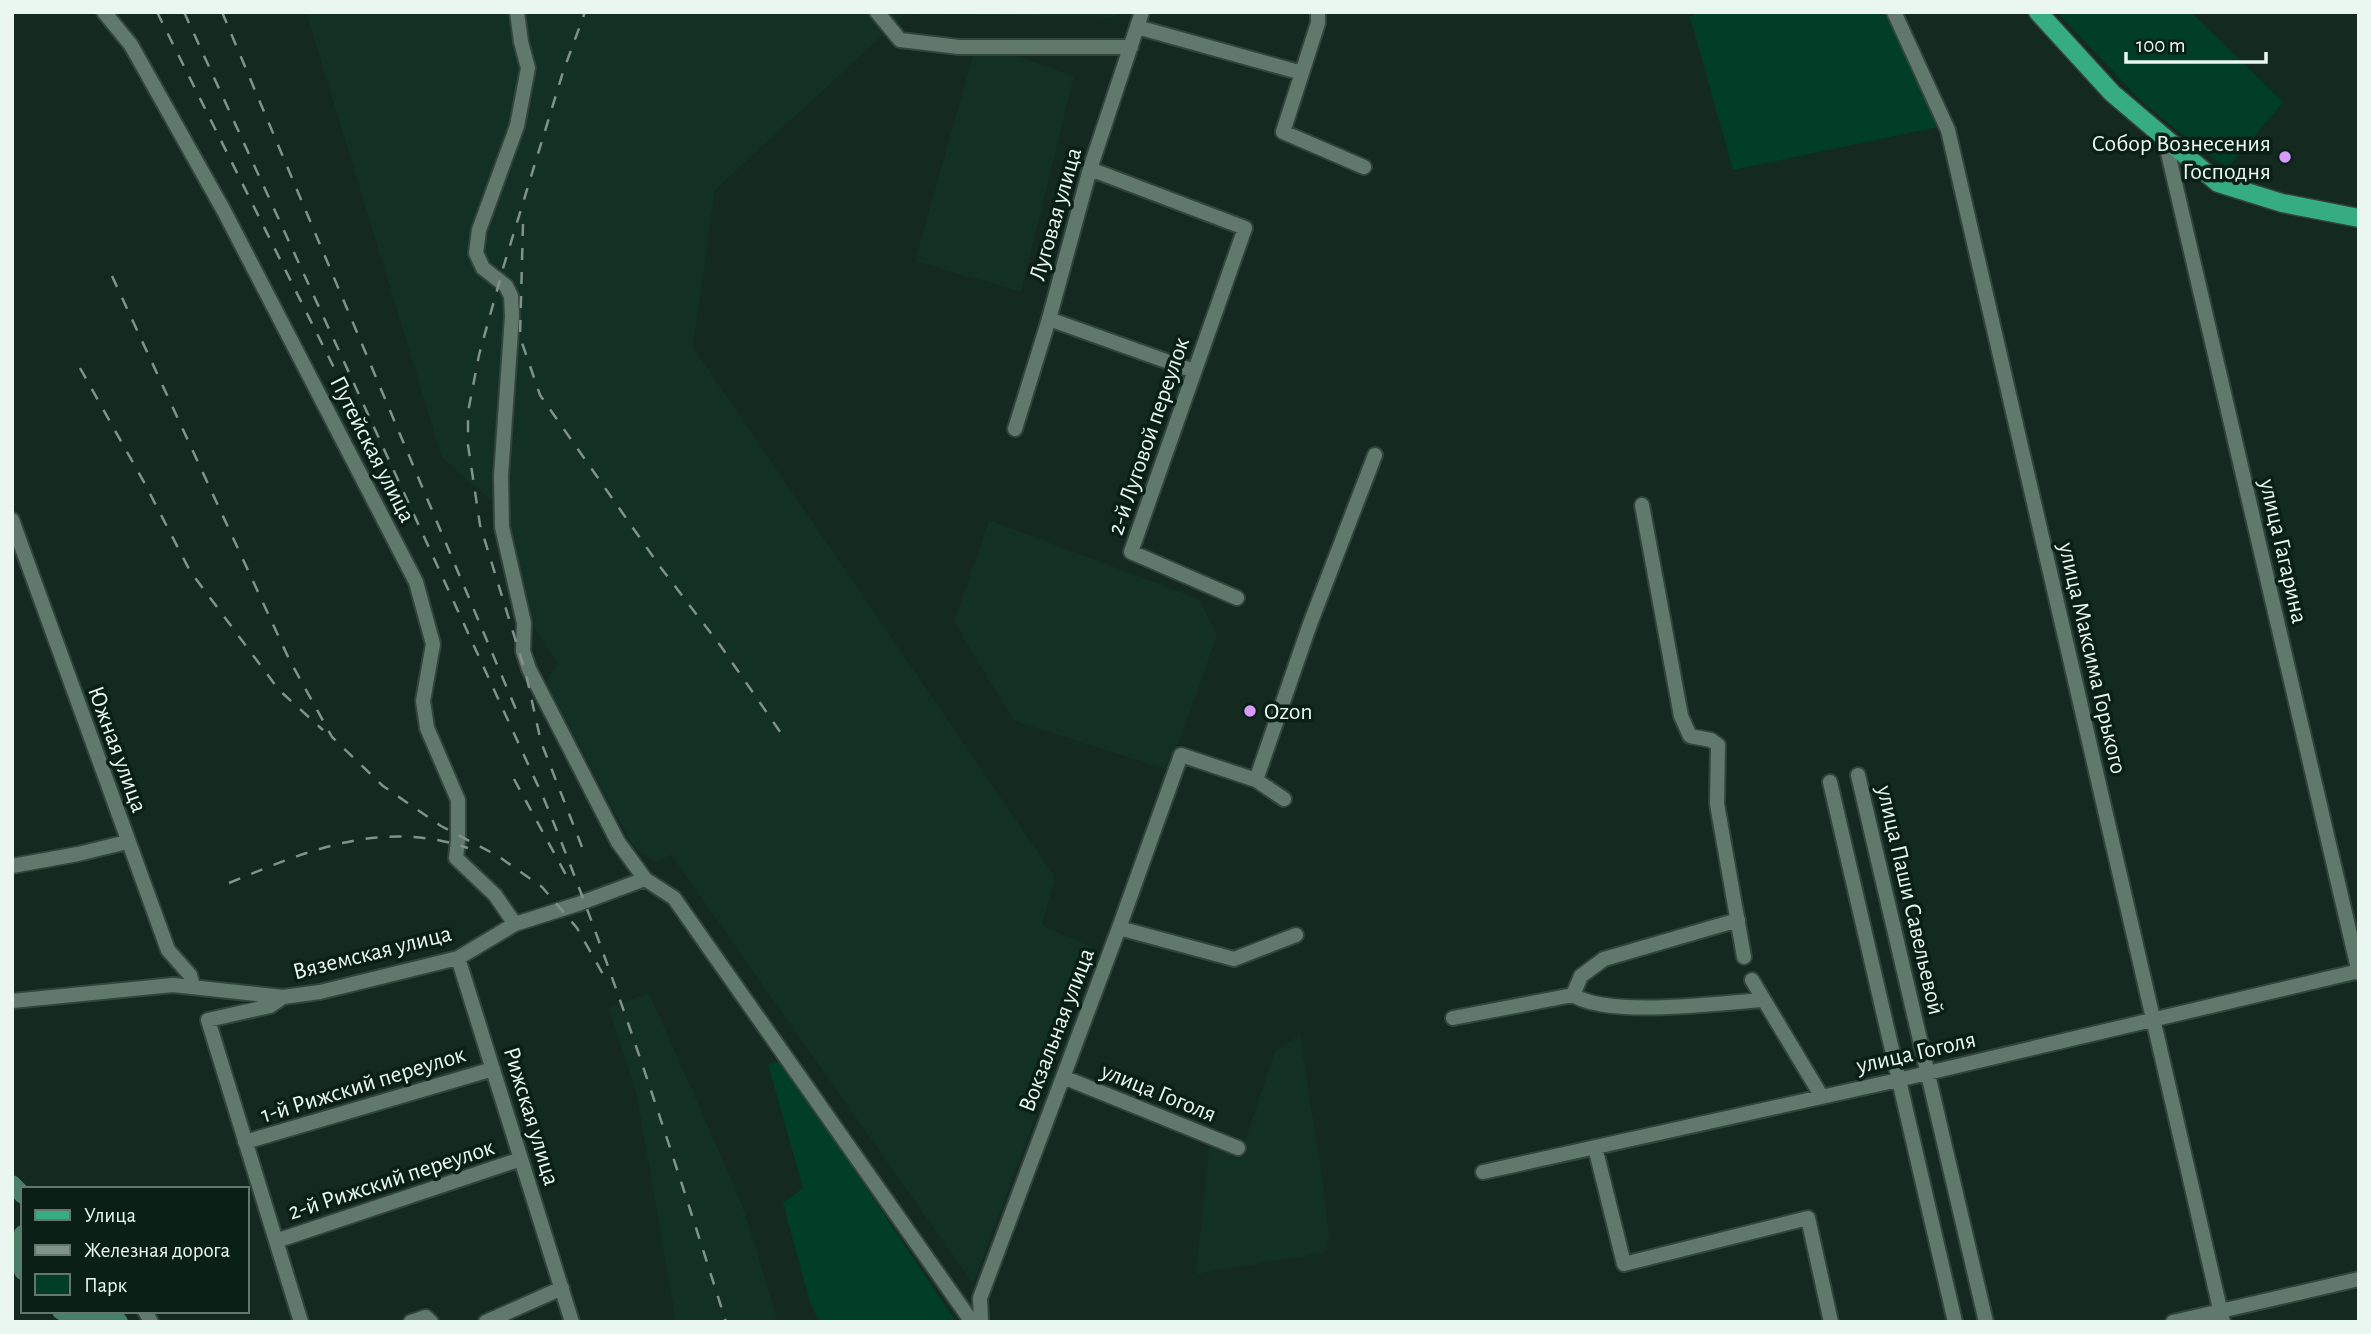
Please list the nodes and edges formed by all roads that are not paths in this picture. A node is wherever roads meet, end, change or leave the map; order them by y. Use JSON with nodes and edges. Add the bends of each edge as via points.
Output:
{"nodes":[{"id":1,"x":104,"y":12,"type":"edge"},
{"id":2,"x":517,"y":12,"type":"edge"},
{"id":3,"x":877,"y":12,"type":"edge"},
{"id":4,"x":1142,"y":12,"type":"edge"},
{"id":5,"x":1318,"y":12,"type":"edge"},
{"id":6,"x":1894,"y":12,"type":"edge"},
{"id":7,"x":2038,"y":12,"type":"edge"},
{"id":8,"x":1137,"y":27,"type":"junction"},
{"id":9,"x":1131,"y":47,"type":"junction"},
{"id":10,"x":1302,"y":74,"type":"junction"},
{"id":11,"x":2165,"y":140,"type":"junction"},
{"id":12,"x":1364,"y":167,"type":"dead end"},
{"id":13,"x":1090,"y":169,"type":"junction"},
{"id":14,"x":2359,"y":218,"type":"edge"},
{"id":15,"x":1049,"y":319,"type":"junction"},
{"id":16,"x":1194,"y":371,"type":"junction"},
{"id":17,"x":1015,"y":429,"type":"dead end"},
{"id":18,"x":1375,"y":455,"type":"dead end"},
{"id":19,"x":1642,"y":506,"type":"dead end"},
{"id":20,"x":12,"y":520,"type":"edge"},
{"id":21,"x":1237,"y":598,"type":"dead end"},
{"id":22,"x":1858,"y":775,"type":"dead end"},
{"id":23,"x":1256,"y":780,"type":"junction"},
{"id":24,"x":1830,"y":782,"type":"dead end"},
{"id":25,"x":1284,"y":799,"type":"dead end"},
{"id":26,"x":127,"y":842,"type":"junction"},
{"id":27,"x":12,"y":866,"type":"edge"},
{"id":28,"x":645,"y":879,"type":"junction"},
{"id":29,"x":1738,"y":920,"type":"junction"},
{"id":30,"x":515,"y":924,"type":"junction"},
{"id":31,"x":1119,"y":928,"type":"junction"},
{"id":32,"x":1296,"y":935,"type":"dead end"},
{"id":33,"x":1744,"y":957,"type":"dead end"},
{"id":34,"x":458,"y":958,"type":"junction"},
{"id":35,"x":2359,"y":972,"type":"edge"},
{"id":36,"x":1752,"y":980,"type":"dead end"},
{"id":37,"x":193,"y":986,"type":"junction"},
{"id":38,"x":1573,"y":995,"type":"junction"},
{"id":39,"x":284,"y":997,"type":"junction"},
{"id":40,"x":1763,"y":1000,"type":"junction"},
{"id":41,"x":12,"y":1001,"type":"edge"},
{"id":42,"x":1452,"y":1017,"type":"dead end"},
{"id":43,"x":2154,"y":1020,"type":"junction"},
{"id":44,"x":493,"y":1069,"type":"junction"},
{"id":45,"x":1928,"y":1073,"type":"junction"},
{"id":46,"x":1063,"y":1077,"type":"junction"},
{"id":47,"x":1898,"y":1080,"type":"junction"},
{"id":48,"x":1822,"y":1097,"type":"junction"},
{"id":49,"x":245,"y":1142,"type":"junction"},
{"id":50,"x":1595,"y":1147,"type":"junction"},
{"id":51,"x":1238,"y":1148,"type":"dead end"},
{"id":52,"x":521,"y":1159,"type":"junction"},
{"id":53,"x":1483,"y":1172,"type":"dead end"},
{"id":54,"x":276,"y":1241,"type":"junction"},
{"id":55,"x":2359,"y":1279,"type":"edge"},
{"id":56,"x":562,"y":1287,"type":"junction"},
{"id":57,"x":2221,"y":1317,"type":"edge"},
{"id":58,"x":301,"y":1322,"type":"edge"},
{"id":59,"x":411,"y":1322,"type":"edge"},
{"id":60,"x":431,"y":1322,"type":"edge"},
{"id":61,"x":486,"y":1322,"type":"edge"},
{"id":62,"x":572,"y":1322,"type":"edge"},
{"id":63,"x":972,"y":1322,"type":"edge"},
{"id":64,"x":981,"y":1322,"type":"edge"},
{"id":65,"x":1830,"y":1322,"type":"edge"},
{"id":66,"x":1955,"y":1322,"type":"edge"},
{"id":67,"x":1986,"y":1322,"type":"edge"},
{"id":68,"x":2173,"y":1322,"type":"edge"}],
"edges":[{"from":1,"to":30,"type":"street","name":"Путейская улица","via":[[131,45],[224,211],[416,582],[433,644],[423,701],[427,728],[457,800],[456,858],[495,895]]},
{"from":2,"to":28,"type":"street","via":[[528,68],[517,126],[479,230],[476,253],[483,268],[500,280],[511,296],[502,527],[524,623],[523,651],[529,669],[618,842]]},
{"from":3,"to":9,"type":"street","via":[[900,40],[959,47]]},
{"from":4,"to":8,"type":"street","name":"Луговая улица"},
{"from":5,"to":10,"type":"street"},
{"from":6,"to":43,"type":"street","name":"улица Максима Горького","via":[[1948,130]]},
{"from":7,"to":11,"type":"main road","via":[[2112,93]]},
{"from":8,"to":9,"type":"street","name":"Луговая улица"},
{"from":8,"to":10,"type":"street"},
{"from":9,"to":13,"type":"street","name":"Луговая улица"},
{"from":10,"to":12,"type":"street","via":[[1283,132]]},
{"from":11,"to":14,"type":"main road","via":[[2218,183],[2282,203]]},
{"from":11,"to":35,"type":"street","name":"улица Гагарина"},
{"from":13,"to":15,"type":"street","name":"Луговая улица"},
{"from":13,"to":16,"type":"street","name":"2-й Луговой переулок","via":[[1245,228]]},
{"from":15,"to":16,"type":"street"},
{"from":15,"to":17,"type":"street","name":"Луговая улица"},
{"from":16,"to":21,"type":"street","name":"2-й Луговой переулок","via":[[1131,552]]},
{"from":18,"to":23,"type":"street"},
{"from":19,"to":29,"type":"street","via":[[1681,716],[1690,736],[1718,745],[1717,804]]},
{"from":20,"to":26,"type":"street","name":"Южная улица"},
{"from":22,"to":45,"type":"street","name":"улица Паши Савельевой"},
{"from":23,"to":25,"type":"street"},
{"from":23,"to":31,"type":"street","name":"Вокзальная улица","via":[[1181,755]]},
{"from":24,"to":47,"type":"street"},
{"from":26,"to":27,"type":"street"},
{"from":26,"to":37,"type":"street","name":"Южная улица","via":[[167,950],[190,975]]},
{"from":28,"to":30,"type":"street","name":"Вяземская улица"},
{"from":28,"to":63,"type":"street","via":[[674,898]]},
{"from":29,"to":33,"type":"street"},
{"from":29,"to":38,"type":"street","via":[[1604,960],[1581,976]]},
{"from":30,"to":34,"type":"street","name":"Вяземская улица"},
{"from":31,"to":32,"type":"street","via":[[1234,959]]},
{"from":31,"to":46,"type":"street","name":"Вокзальная улица"},
{"from":34,"to":39,"type":"street","name":"Вяземская улица"},
{"from":34,"to":44,"type":"street","name":"Рижская улица"},
{"from":35,"to":43,"type":"street","name":"улица Гоголя"},
{"from":36,"to":40,"type":"street"},
{"from":37,"to":39,"type":"street","name":"Вяземская улица"},
{"from":37,"to":41,"type":"street","name":"Вяземская улица"},
{"from":38,"to":40,"type":"street","via":[[1584,1002],[1636,1007]]},
{"from":38,"to":42,"type":"street"},
{"from":39,"to":49,"type":"street","via":[[270,1006],[208,1020]]},
{"from":40,"to":48,"type":"street"},
{"from":43,"to":45,"type":"street","name":"улица Гоголя"},
{"from":43,"to":57,"type":"street","name":"улица Максима Горького"},
{"from":44,"to":49,"type":"street","name":"1-й Рижский переулок"},
{"from":44,"to":52,"type":"street","name":"Рижская улица"},
{"from":45,"to":47,"type":"street","name":"улица Гоголя"},
{"from":45,"to":67,"type":"street","name":"улица Паши Савельевой"},
{"from":46,"to":51,"type":"street","name":"улица Гоголя"},
{"from":46,"to":64,"type":"street","name":"Вокзальная улица","via":[[980,1298]]},
{"from":47,"to":48,"type":"street","name":"улица Гоголя"},
{"from":47,"to":66,"type":"street"},
{"from":48,"to":50,"type":"street","name":"улица Гоголя"},
{"from":49,"to":54,"type":"street"},
{"from":50,"to":53,"type":"street","name":"улица Гоголя"},
{"from":50,"to":65,"type":"street","via":[[1624,1264],[1808,1219]]},
{"from":52,"to":54,"type":"street","name":"2-й Рижский переулок"},
{"from":52,"to":56,"type":"street","name":"Рижская улица"},
{"from":54,"to":58,"type":"street"},
{"from":55,"to":57,"type":"street"},
{"from":56,"to":61,"type":"street"},
{"from":56,"to":62,"type":"street","name":"Рижская улица"},
{"from":57,"to":68,"type":"street"},
{"from":59,"to":60,"type":"street","via":[[426,1317]]}]}
